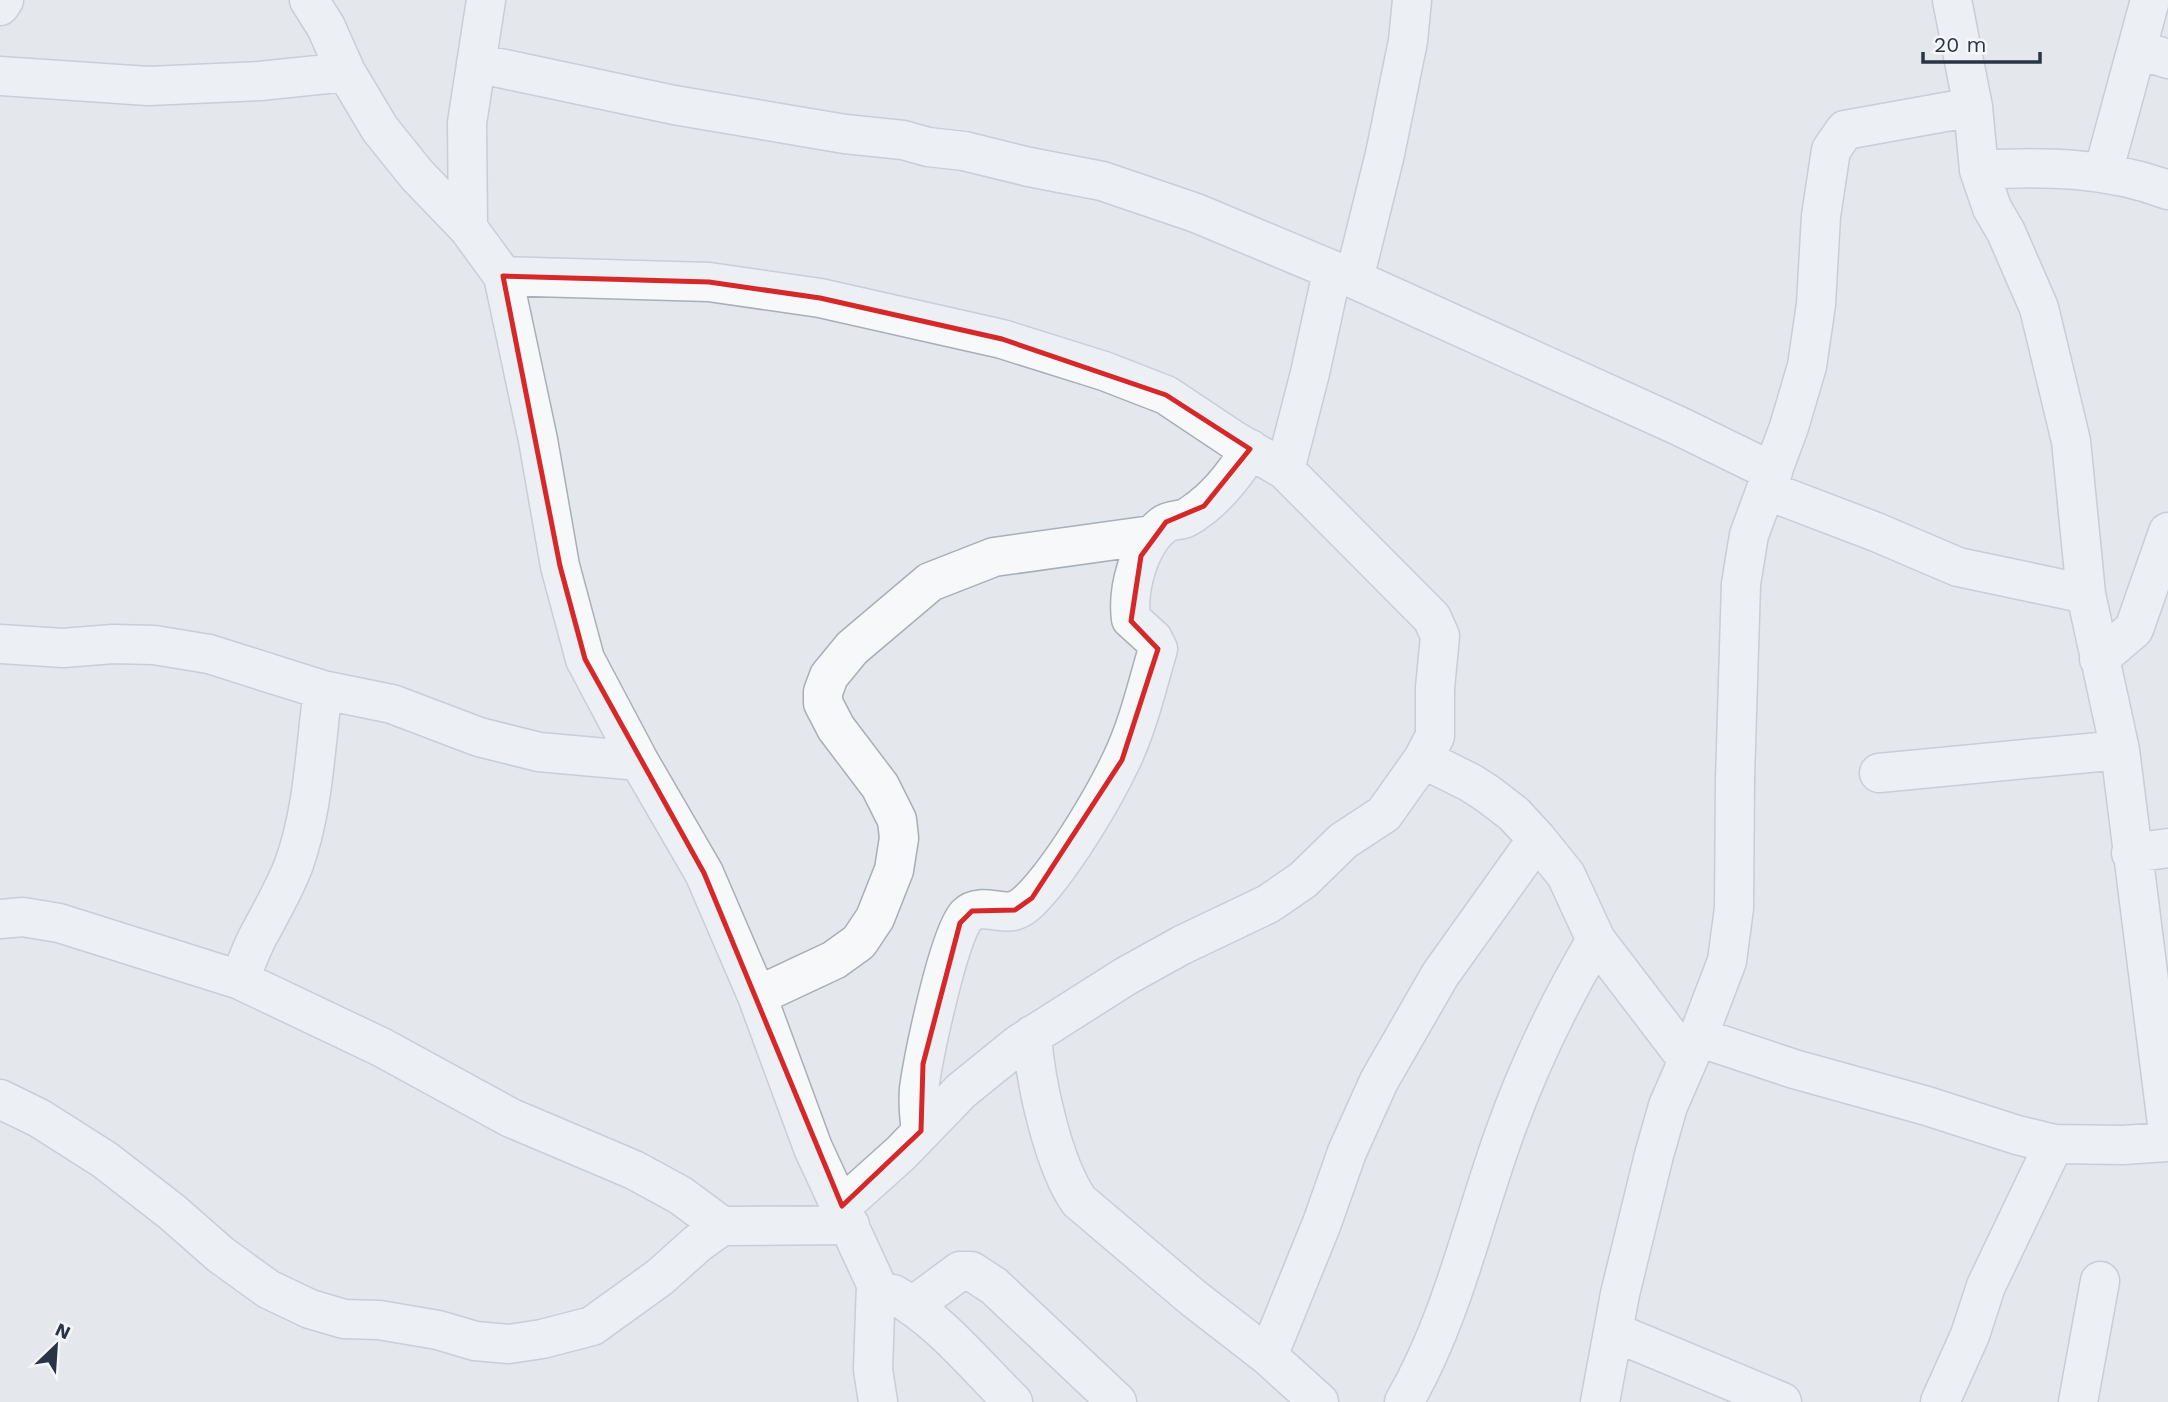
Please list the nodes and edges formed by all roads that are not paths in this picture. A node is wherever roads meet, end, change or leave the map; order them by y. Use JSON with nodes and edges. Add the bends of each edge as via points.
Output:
{"nodes":[{"id":1,"x":4,"y":0,"type":"edge"},
{"id":2,"x":309,"y":0,"type":"edge"},
{"id":3,"x":486,"y":0,"type":"edge"},
{"id":4,"x":1412,"y":0,"type":"edge"},
{"id":5,"x":1952,"y":0,"type":"edge"},
{"id":6,"x":2150,"y":0,"type":"edge"},
{"id":7,"x":0,"y":6,"type":"edge"},
{"id":8,"x":2152,"y":54,"type":"edge"},
{"id":9,"x":476,"y":63,"type":"junction"},
{"id":10,"x":346,"y":72,"type":"junction"},
{"id":11,"x":0,"y":76,"type":"edge"},
{"id":12,"x":1973,"y":107,"type":"junction"},
{"id":13,"x":1979,"y":170,"type":"junction"},
{"id":14,"x":2103,"y":173,"type":"junction"},
{"id":15,"x":2168,"y":190,"type":"edge"},
{"id":16,"x":468,"y":228,"type":"junction"},
{"id":17,"x":1343,"y":275,"type":"junction"},
{"id":18,"x":503,"y":276,"type":"junction"},
{"id":19,"x":1250,"y":449,"type":"junction"},
{"id":20,"x":1285,"y":470,"type":"junction"},
{"id":21,"x":1769,"y":481,"type":"junction"},
{"id":22,"x":2168,"y":532,"type":"edge"},
{"id":23,"x":1152,"y":535,"type":"junction"},
{"id":24,"x":2086,"y":594,"type":"junction"},
{"id":25,"x":2151,"y":629,"type":"edge"},
{"id":26,"x":0,"y":644,"type":"edge"},
{"id":27,"x":2099,"y":659,"type":"junction"},
{"id":28,"x":323,"y":690,"type":"junction"},
{"id":29,"x":2119,"y":750,"type":"junction"},
{"id":30,"x":1423,"y":760,"type":"junction"},
{"id":31,"x":639,"y":761,"type":"junction"},
{"id":32,"x":1879,"y":773,"type":"dead end"},
{"id":33,"x":1537,"y":839,"type":"junction"},
{"id":34,"x":2150,"y":850,"type":"edge"},
{"id":35,"x":0,"y":919,"type":"edge"},
{"id":36,"x":1596,"y":940,"type":"junction"},
{"id":37,"x":2157,"y":965,"type":"edge"},
{"id":38,"x":240,"y":980,"type":"junction"},
{"id":39,"x":757,"y":996,"type":"junction"},
{"id":40,"x":1032,"y":1035,"type":"junction"},
{"id":41,"x":1693,"y":1048,"type":"junction"},
{"id":42,"x":0,"y":1099,"type":"edge"},
{"id":43,"x":920,"y":1131,"type":"junction"},
{"id":44,"x":2168,"y":1132,"type":"edge"},
{"id":45,"x":2168,"y":1142,"type":"edge"},
{"id":46,"x":2054,"y":1144,"type":"junction"},
{"id":47,"x":846,"y":1215,"type":"junction"},
{"id":48,"x":722,"y":1226,"type":"junction"},
{"id":49,"x":2100,"y":1281,"type":"dead end"},
{"id":50,"x":876,"y":1284,"type":"junction"},
{"id":51,"x":914,"y":1305,"type":"junction"},
{"id":52,"x":1614,"y":1332,"type":"junction"},
{"id":53,"x":1268,"y":1356,"type":"junction"},
{"id":54,"x":876,"y":1386,"type":"edge"},
{"id":55,"x":848,"y":1402,"type":"edge"},
{"id":56,"x":1013,"y":1402,"type":"edge"},
{"id":57,"x":1117,"y":1402,"type":"edge"},
{"id":58,"x":1319,"y":1402,"type":"edge"},
{"id":59,"x":1404,"y":1402,"type":"edge"},
{"id":60,"x":1600,"y":1402,"type":"edge"},
{"id":61,"x":1782,"y":1402,"type":"edge"},
{"id":62,"x":1940,"y":1402,"type":"edge"},
{"id":63,"x":2078,"y":1402,"type":"edge"}],
"edges":[{"from":1,"to":7,"type":"street"},
{"from":2,"to":10,"type":"street"},
{"from":3,"to":9,"type":"street"},
{"from":4,"to":17,"type":"street","via":[[1385,154]]},
{"from":5,"to":12,"type":"street"},
{"from":6,"to":8,"type":"street"},
{"from":8,"to":14,"type":"street"},
{"from":9,"to":16,"type":"street","via":[[467,123]]},
{"from":9,"to":17,"type":"street","via":[[674,104],[964,151],[1102,181],[1196,213]]},
{"from":10,"to":11,"type":"street","via":[[148,86]]},
{"from":10,"to":16,"type":"street","via":[[380,129]]},
{"from":12,"to":13,"type":"street"},
{"from":12,"to":21,"type":"street","via":[[1845,130],[1830,150],[1807,366]]},
{"from":13,"to":14,"type":"street","via":[[2043,167]]},
{"from":13,"to":24,"type":"street","via":[[2039,309],[2056,372],[2071,441]]},
{"from":14,"to":15,"type":"street"},
{"from":16,"to":18,"type":"street"},
{"from":17,"to":20,"type":"street","via":[[1310,373]]},
{"from":17,"to":21,"type":"street","via":[[1679,426]]},
{"from":18,"to":19,"type":"street","via":[[709,282],[820,298],[1002,339],[1166,395]]},
{"from":18,"to":31,"type":"street","via":[[560,566],[585,659]]},
{"from":19,"to":20,"type":"street"},
{"from":19,"to":23,"type":"street","via":[[1204,506],[1185,519],[1166,522]]},
{"from":20,"to":30,"type":"street","via":[[1436,626],[1440,646],[1435,736]]},
{"from":21,"to":24,"type":"street","via":[[1958,567]]},
{"from":21,"to":41,"type":"street","via":[[1749,536],[1741,584],[1734,908],[1727,961]]},
{"from":22,"to":25,"type":"street"},
{"from":23,"to":39,"type":"street","via":[[994,557],[930,582],[852,648],[828,676],[822,703],[880,786],[897,820],[894,870],[875,918],[859,942],[834,960]]},
{"from":23,"to":43,"type":"street","via":[[1141,556],[1130,614],[1158,649],[1122,760],[1063,857],[1032,898],[1015,910],[972,911],[960,923],[923,1064]]},
{"from":24,"to":27,"type":"street"},
{"from":25,"to":27,"type":"street"},
{"from":26,"to":28,"type":"street","via":[[63,648],[154,645],[209,654]]},
{"from":27,"to":29,"type":"street"},
{"from":28,"to":31,"type":"street","via":[[392,704],[479,737],[539,751]]},
{"from":28,"to":38,"type":"street","via":[[312,785],[294,863]]},
{"from":29,"to":32,"type":"street"},
{"from":29,"to":34,"type":"street"},
{"from":30,"to":33,"type":"street","via":[[1488,794]]},
{"from":30,"to":40,"type":"street","via":[[1384,814],[1343,841],[1303,880],[1268,904],[1126,976]]},
{"from":31,"to":39,"type":"street","via":[[704,873]]},
{"from":33,"to":36,"type":"street","via":[[1566,875]]},
{"from":33,"to":53,"type":"street","via":[[1440,975],[1379,1081]]},
{"from":34,"to":37,"type":"street"},
{"from":35,"to":38,"type":"street","via":[[23,916],[59,923]]},
{"from":36,"to":41,"type":"street"},
{"from":36,"to":59,"type":"street","via":[[1534,1058],[1504,1134],[1448,1308]]},
{"from":37,"to":44,"type":"street"},
{"from":38,"to":48,"type":"street","via":[[381,1047],[511,1118],[634,1170],[680,1195]]},
{"from":39,"to":47,"type":"street","via":[[813,1148]]},
{"from":40,"to":43,"type":"street","via":[[961,1091]]},
{"from":40,"to":53,"type":"street","via":[[1053,1141],[1079,1201]]},
{"from":41,"to":46,"type":"street","via":[[1794,1069]]},
{"from":41,"to":52,"type":"street","via":[[1668,1106],[1654,1155]]},
{"from":42,"to":48,"type":"street","via":[[105,1160],[268,1289],[344,1319],[379,1320],[475,1341],[542,1339],[592,1326]]},
{"from":43,"to":47,"type":"street"},
{"from":45,"to":46,"type":"street"},
{"from":46,"to":62,"type":"street","via":[[1986,1286]]},
{"from":47,"to":48,"type":"street"},
{"from":47,"to":50,"type":"street"},
{"from":49,"to":63,"type":"street"},
{"from":50,"to":51,"type":"street"},
{"from":50,"to":54,"type":"street"},
{"from":51,"to":56,"type":"street"},
{"from":51,"to":57,"type":"street","via":[[960,1271],[977,1274]]},
{"from":52,"to":60,"type":"street"},
{"from":52,"to":61,"type":"street"},
{"from":53,"to":58,"type":"street"},
{"from":54,"to":55,"type":"street"}]}
